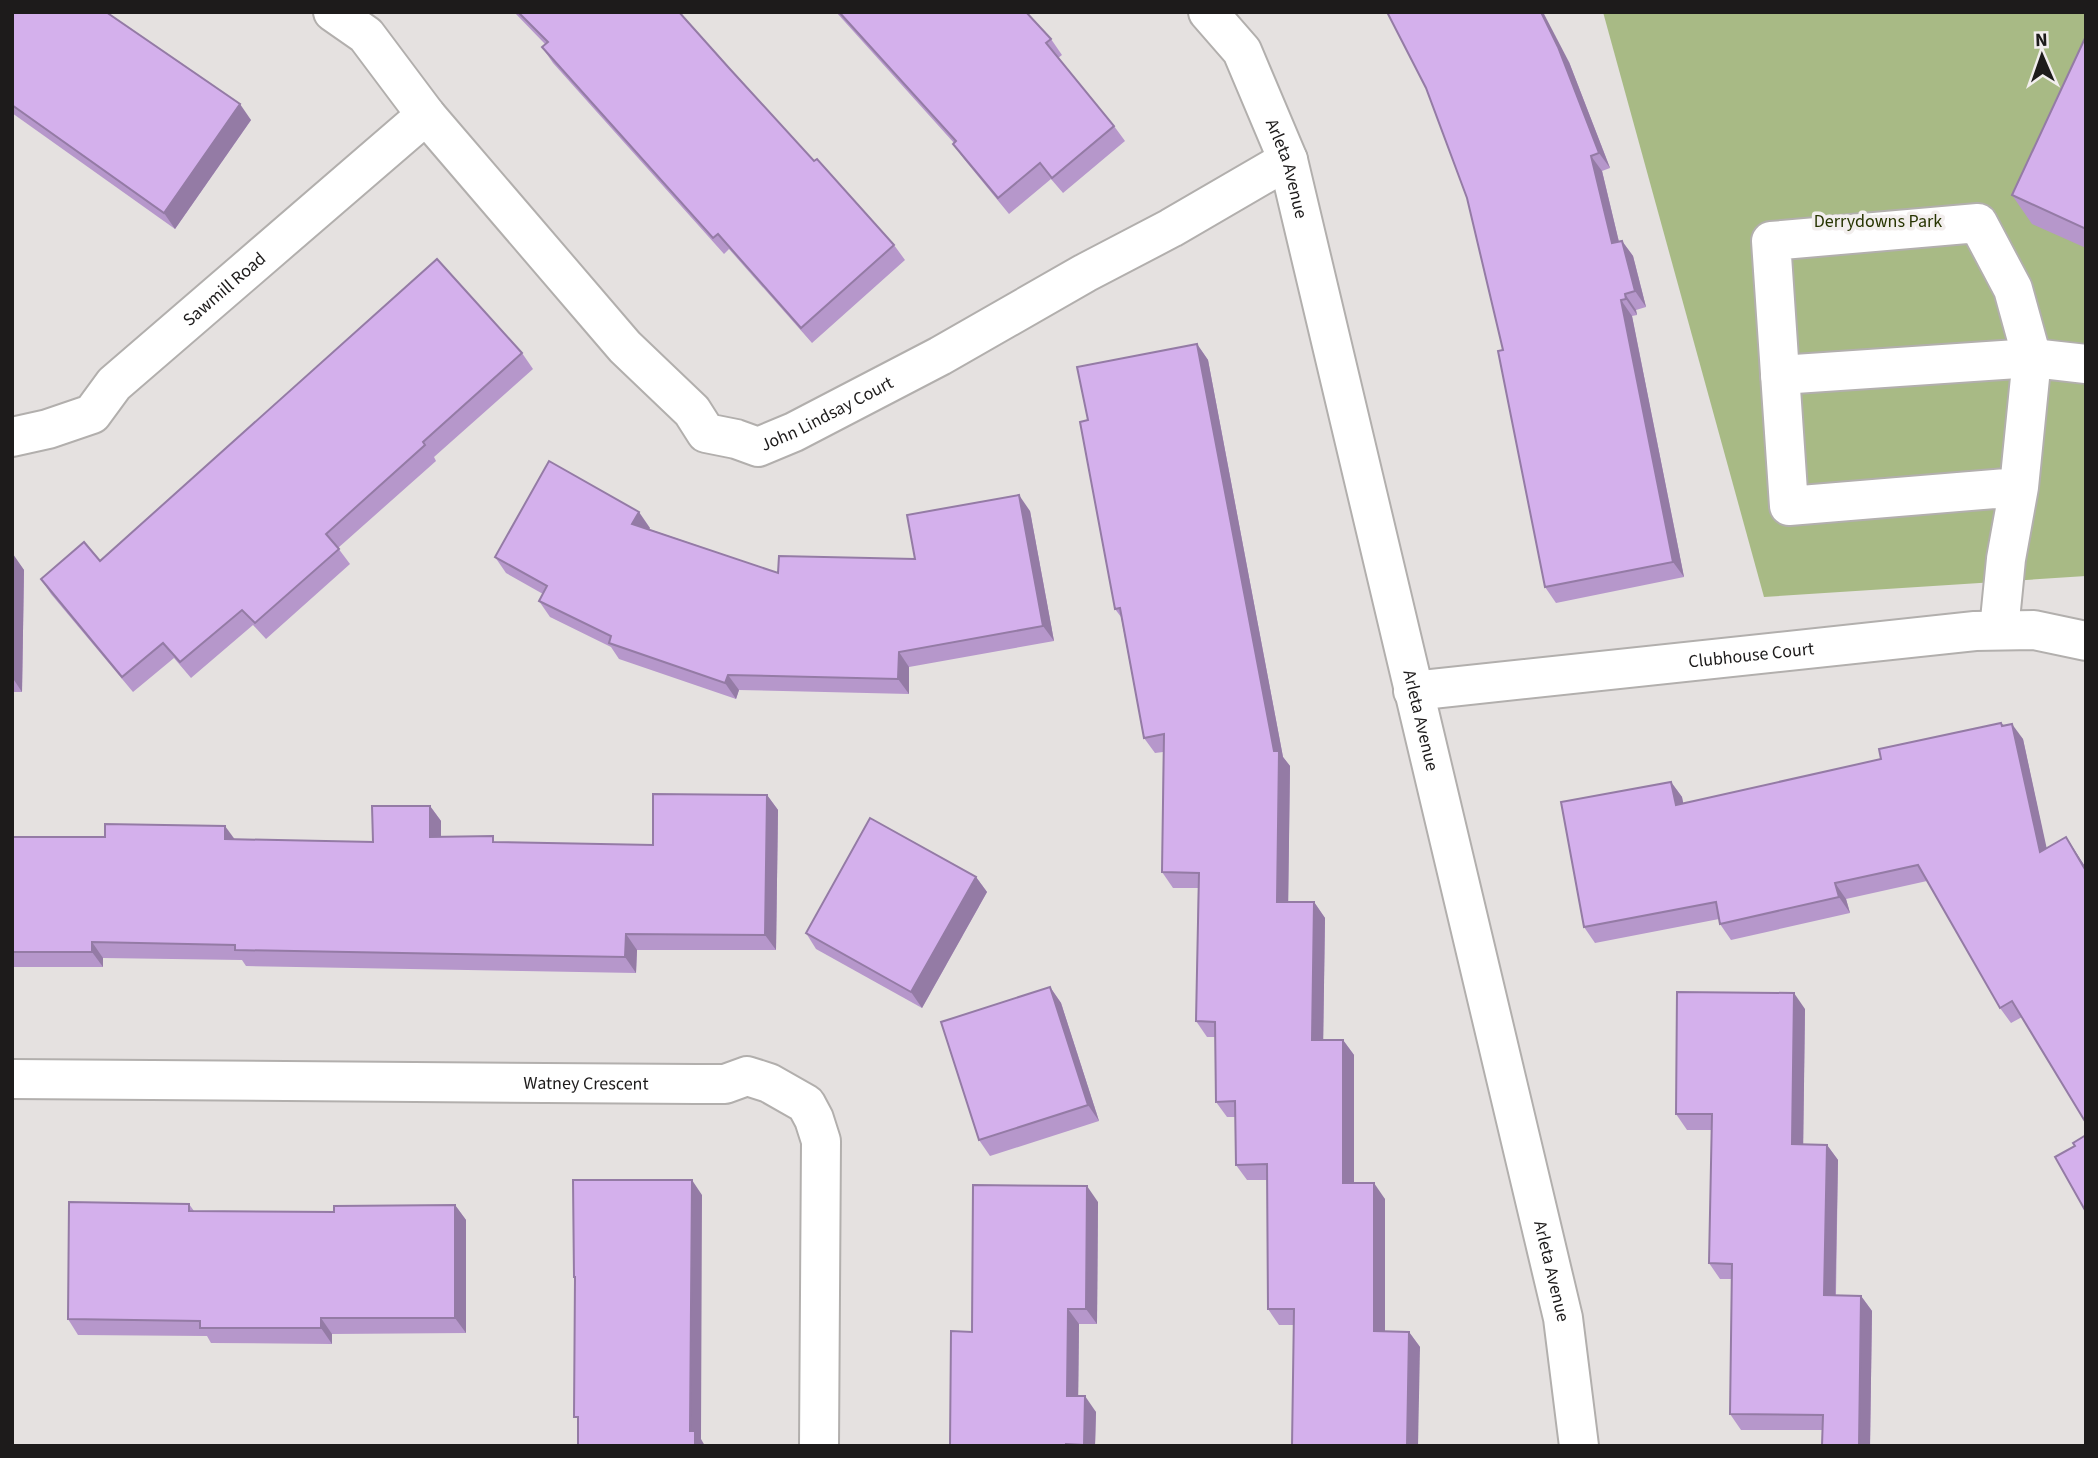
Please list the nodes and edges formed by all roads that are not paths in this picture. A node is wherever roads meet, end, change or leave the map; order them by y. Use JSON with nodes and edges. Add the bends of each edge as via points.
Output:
{"nodes":[{"id":1,"x":332,"y":12,"type":"edge"},
{"id":2,"x":1208,"y":12,"type":"edge"},
{"id":3,"x":426,"y":115,"type":"junction"},
{"id":4,"x":1287,"y":160,"type":"junction"},
{"id":5,"x":2032,"y":358,"type":"junction"},
{"id":6,"x":2086,"y":364,"type":"edge"},
{"id":7,"x":1780,"y":374,"type":"junction"},
{"id":8,"x":12,"y":437,"type":"edge"},
{"id":9,"x":2018,"y":486,"type":"junction"},
{"id":10,"x":1999,"y":630,"type":"junction"},
{"id":11,"x":2086,"y":641,"type":"edge"},
{"id":12,"x":1413,"y":691,"type":"junction"},
{"id":13,"x":12,"y":1079,"type":"edge"},
{"id":14,"x":819,"y":1446,"type":"edge"},
{"id":15,"x":1579,"y":1446,"type":"edge"}],
"edges":[{"from":1,"to":3,"type":"street","name":"John Lindsay Court","via":[[366,35]]},
{"from":2,"to":4,"type":"street","name":"Arleta Avenue","via":[[1242,51]]},
{"from":3,"to":4,"type":"street","name":"John Lindsay Court","via":[[625,347],[692,411],[706,433],[758,447],[940,356]]},
{"from":3,"to":8,"type":"street","name":"Sawmill Road","via":[[114,384],[92,414]]},
{"from":4,"to":12,"type":"street","name":"Arleta Avenue"},
{"from":5,"to":6,"type":"street"},
{"from":5,"to":7,"type":"street"},
{"from":5,"to":7,"type":"street","via":[[2013,289],[1978,223],[1771,241]]},
{"from":5,"to":9,"type":"street"},
{"from":7,"to":9,"type":"street","via":[[1789,506]]},
{"from":9,"to":10,"type":"street"},
{"from":10,"to":11,"type":"street","name":"Clubhouse Court","via":[[2034,630]]},
{"from":10,"to":12,"type":"street","name":"Clubhouse Court"},
{"from":12,"to":15,"type":"street","name":"Arleta Avenue","via":[[1563,1318]]},
{"from":13,"to":14,"type":"street","name":"Watney Crescent","via":[[725,1084],[747,1076],[769,1083],[806,1104],[821,1140]]}]}
